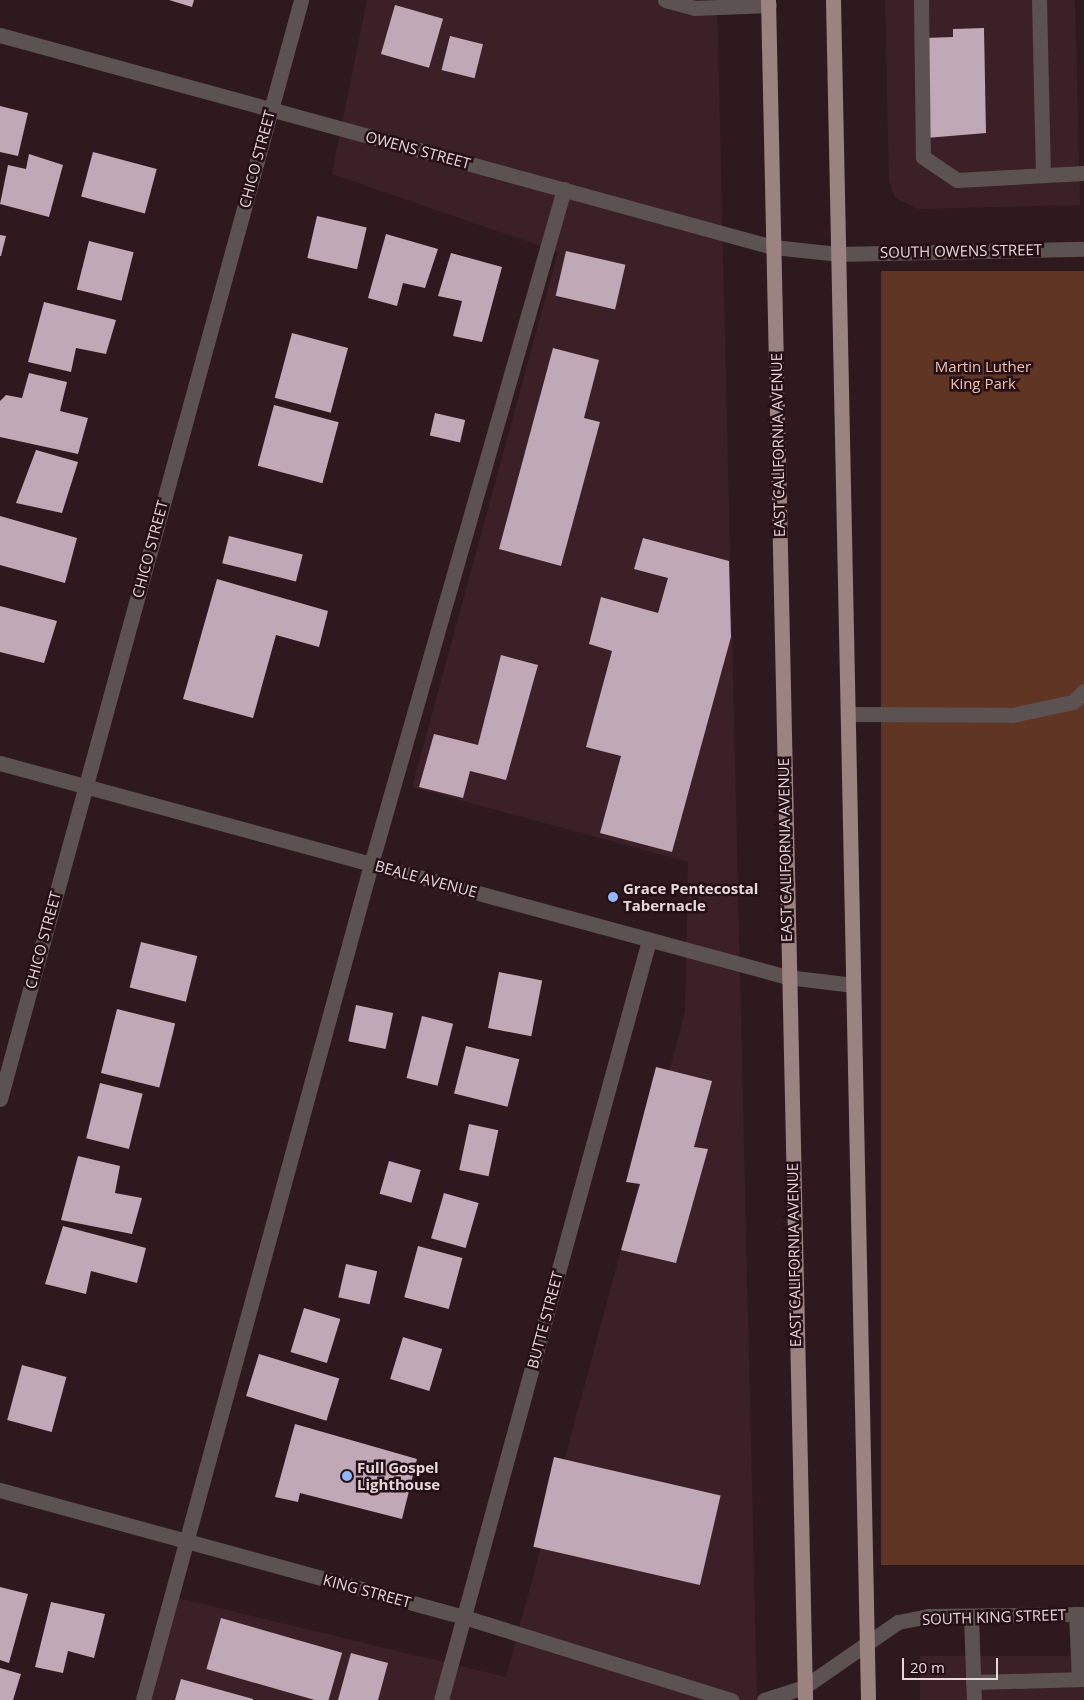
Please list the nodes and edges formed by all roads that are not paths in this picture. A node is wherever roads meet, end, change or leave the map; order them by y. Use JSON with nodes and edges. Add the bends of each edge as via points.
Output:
{"nodes":[{"id":1,"x":301,"y":0,"type":"edge"},
{"id":2,"x":666,"y":0,"type":"edge"},
{"id":3,"x":833,"y":0,"type":"edge"},
{"id":4,"x":921,"y":0,"type":"edge"},
{"id":5,"x":1039,"y":0,"type":"edge"},
{"id":6,"x":768,"y":2,"type":"edge"},
{"id":7,"x":0,"y":36,"type":"edge"},
{"id":8,"x":271,"y":110,"type":"junction"},
{"id":9,"x":1084,"y":173,"type":"edge"},
{"id":10,"x":1043,"y":174,"type":"junction"},
{"id":11,"x":564,"y":190,"type":"junction"},
{"id":12,"x":773,"y":247,"type":"junction"},
{"id":13,"x":1084,"y":249,"type":"edge"},
{"id":14,"x":838,"y":254,"type":"junction"},
{"id":15,"x":1084,"y":691,"type":"edge"},
{"id":16,"x":848,"y":714,"type":"junction"},
{"id":17,"x":0,"y":763,"type":"edge"},
{"id":18,"x":86,"y":786,"type":"junction"},
{"id":19,"x":371,"y":864,"type":"junction"},
{"id":20,"x":649,"y":940,"type":"junction"},
{"id":21,"x":787,"y":978,"type":"junction"},
{"id":22,"x":854,"y":986,"type":"junction"},
{"id":23,"x":0,"y":1099,"type":"edge"},
{"id":24,"x":0,"y":1490,"type":"edge"},
{"id":25,"x":187,"y":1541,"type":"junction"},
{"id":26,"x":1080,"y":1614,"type":"edge"},
{"id":27,"x":971,"y":1616,"type":"junction"},
{"id":28,"x":464,"y":1617,"type":"junction"},
{"id":29,"x":867,"y":1642,"type":"junction"},
{"id":30,"x":1081,"y":1679,"type":"edge"},
{"id":31,"x":973,"y":1682,"type":"junction"},
{"id":32,"x":804,"y":1694,"type":"edge"},
{"id":33,"x":143,"y":1700,"type":"edge"},
{"id":34,"x":442,"y":1700,"type":"edge"},
{"id":35,"x":731,"y":1700,"type":"edge"},
{"id":36,"x":764,"y":1700,"type":"edge"},
{"id":37,"x":868,"y":1700,"type":"edge"},
{"id":38,"x":974,"y":1700,"type":"edge"}],
"edges":[{"from":1,"to":8,"type":"street","name":"CHICO STREET"},
{"from":2,"to":6,"type":"street","via":[[694,8]]},
{"from":3,"to":14,"type":"main road"},
{"from":4,"to":10,"type":"street","via":[[923,158],[957,180]]},
{"from":5,"to":10,"type":"street"},
{"from":6,"to":12,"type":"main road","name":"EAST CALIFORNIA AVENUE"},
{"from":7,"to":8,"type":"street","name":"OWENS STREET"},
{"from":8,"to":11,"type":"street","name":"OWENS STREET"},
{"from":8,"to":18,"type":"street","name":"CHICO STREET"},
{"from":9,"to":10,"type":"street"},
{"from":11,"to":12,"type":"street","name":"OWENS STREET"},
{"from":11,"to":19,"type":"street"},
{"from":12,"to":14,"type":"street","name":"OWENS STREET"},
{"from":12,"to":21,"type":"main road","name":"EAST CALIFORNIA AVENUE"},
{"from":13,"to":14,"type":"street","name":"SOUTH OWENS STREET"},
{"from":14,"to":16,"type":"main road"},
{"from":15,"to":16,"type":"street","via":[[1073,702],[1012,715]]},
{"from":16,"to":22,"type":"main road"},
{"from":17,"to":18,"type":"street","name":"BEALE AVENUE"},
{"from":18,"to":19,"type":"street","name":"BEALE AVENUE"},
{"from":18,"to":23,"type":"street","name":"CHICO STREET"},
{"from":19,"to":20,"type":"street","name":"BEALE AVENUE"},
{"from":19,"to":25,"type":"street"},
{"from":20,"to":21,"type":"street","name":"BEALE AVENUE"},
{"from":20,"to":28,"type":"street","name":"BUTTE STREET"},
{"from":21,"to":22,"type":"street","name":"BEALE AVENUE"},
{"from":21,"to":32,"type":"main road","name":"EAST CALIFORNIA AVENUE"},
{"from":22,"to":29,"type":"main road"},
{"from":24,"to":25,"type":"street","name":"KING STREET"},
{"from":25,"to":28,"type":"street","name":"KING STREET"},
{"from":25,"to":33,"type":"street"},
{"from":26,"to":27,"type":"street","name":"SOUTH KING STREET"},
{"from":26,"to":30,"type":"street"},
{"from":27,"to":29,"type":"street","name":"SOUTH KING STREET","via":[[898,1622]]},
{"from":27,"to":31,"type":"street"},
{"from":28,"to":34,"type":"street","name":"BUTTE STREET"},
{"from":28,"to":35,"type":"street","name":"KING STREET"},
{"from":29,"to":32,"type":"street","name":"SOUTH KING STREET"},
{"from":29,"to":37,"type":"main road"},
{"from":30,"to":31,"type":"street"},
{"from":31,"to":38,"type":"street"},
{"from":32,"to":36,"type":"street"}]}
